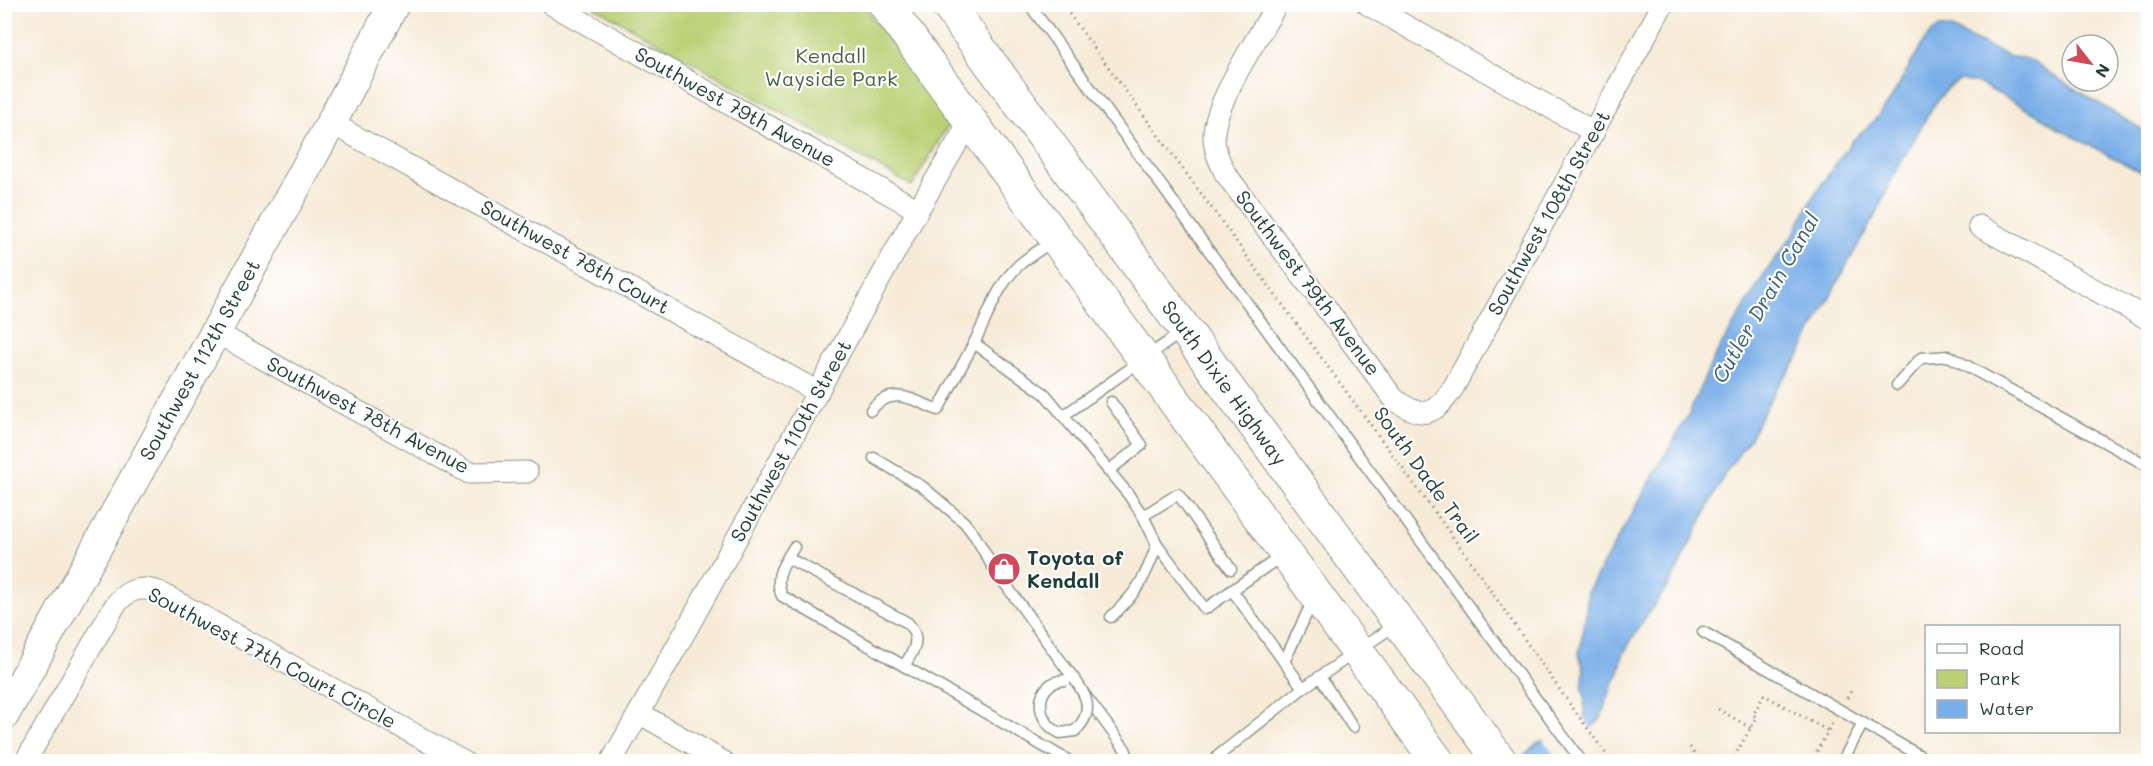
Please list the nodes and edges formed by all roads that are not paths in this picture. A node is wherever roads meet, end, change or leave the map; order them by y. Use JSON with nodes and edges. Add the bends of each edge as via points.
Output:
{"nodes":[{"id":1,"x":394,"y":4,"type":"edge"},
{"id":2,"x":551,"y":4,"type":"edge"},
{"id":3,"x":885,"y":4,"type":"edge"},
{"id":4,"x":947,"y":4,"type":"edge"},
{"id":5,"x":1029,"y":4,"type":"edge"},
{"id":6,"x":1277,"y":4,"type":"edge"},
{"id":7,"x":1367,"y":4,"type":"edge"},
{"id":8,"x":1664,"y":4,"type":"edge"},
{"id":9,"x":998,"y":74,"type":"junction"},
{"id":10,"x":970,"y":121,"type":"junction"},
{"id":11,"x":331,"y":123,"type":"junction"},
{"id":12,"x":1594,"y":132,"type":"junction"},
{"id":13,"x":918,"y":210,"type":"junction"},
{"id":14,"x":1979,"y":226,"type":"dead end"},
{"id":15,"x":1056,"y":239,"type":"junction"},
{"id":16,"x":2148,"y":319,"type":"edge"},
{"id":17,"x":1185,"y":331,"type":"junction"},
{"id":18,"x":215,"y":332,"type":"junction"},
{"id":19,"x":974,"y":344,"type":"junction"},
{"id":20,"x":1143,"y":358,"type":"junction"},
{"id":21,"x":1897,"y":385,"type":"dead end"},
{"id":22,"x":818,"y":392,"type":"junction"},
{"id":23,"x":1111,"y":402,"type":"dead end"},
{"id":24,"x":871,"y":410,"type":"dead end"},
{"id":25,"x":1426,"y":413,"type":"joint"},
{"id":26,"x":1063,"y":416,"type":"junction"},
{"id":27,"x":874,"y":458,"type":"dead end"},
{"id":28,"x":2148,"y":466,"type":"edge"},
{"id":29,"x":1108,"y":471,"type":"junction"},
{"id":30,"x":527,"y":472,"type":"dead end"},
{"id":31,"x":1143,"y":516,"type":"junction"},
{"id":32,"x":1158,"y":544,"type":"junction"},
{"id":33,"x":794,"y":547,"type":"dead end"},
{"id":34,"x":1286,"y":554,"type":"junction"},
{"id":35,"x":788,"y":558,"type":"junction"},
{"id":36,"x":1231,"y":569,"type":"dead end"},
{"id":37,"x":1232,"y":590,"type":"junction"},
{"id":38,"x":1315,"y":594,"type":"junction"},
{"id":39,"x":1111,"y":617,"type":"dead end"},
{"id":40,"x":1399,"y":622,"type":"junction"},
{"id":41,"x":1703,"y":632,"type":"dead end"},
{"id":42,"x":1357,"y":651,"type":"junction"},
{"id":43,"x":1284,"y":662,"type":"junction"},
{"id":44,"x":904,"y":666,"type":"junction"},
{"id":45,"x":1320,"y":677,"type":"junction"},
{"id":46,"x":1303,"y":688,"type":"junction"},
{"id":47,"x":639,"y":713,"type":"junction"},
{"id":48,"x":4,"y":715,"type":"edge"},
{"id":49,"x":1863,"y":723,"type":"junction"},
{"id":50,"x":1353,"y":727,"type":"dead end"},
{"id":51,"x":1432,"y":759,"type":"edge"},
{"id":52,"x":25,"y":762,"type":"edge"},
{"id":53,"x":464,"y":762,"type":"edge"},
{"id":54,"x":611,"y":762,"type":"edge"},
{"id":55,"x":724,"y":762,"type":"edge"},
{"id":56,"x":1071,"y":762,"type":"edge"},
{"id":57,"x":1130,"y":762,"type":"edge"},
{"id":58,"x":1214,"y":762,"type":"edge"},
{"id":59,"x":1501,"y":762,"type":"edge"},
{"id":60,"x":1582,"y":762,"type":"edge"},
{"id":61,"x":1842,"y":762,"type":"edge"},
{"id":62,"x":1931,"y":762,"type":"edge"}],
"edges":[{"from":1,"to":11,"type":"main road","name":"Southwest 112th Street"},
{"from":2,"to":13,"type":"street","name":"Southwest 79th Avenue"},
{"from":3,"to":10,"type":"highway"},
{"from":4,"to":9,"type":"highway","name":"South Dixie Highway"},
{"from":5,"to":60,"type":"lane"},
{"from":6,"to":25,"type":"street","name":"Southwest 79th Avenue","via":[[1217,115],[1216,152],[1225,173],[1394,399],[1415,412]]},
{"from":7,"to":12,"type":"street"},
{"from":8,"to":12,"type":"street","name":"Southwest 108th Street"},
{"from":9,"to":10,"type":"highway"},
{"from":9,"to":17,"type":"highway","name":"South Dixie Highway"},
{"from":10,"to":13,"type":"street","name":"Southwest 110th Street"},
{"from":10,"to":15,"type":"highway"},
{"from":11,"to":18,"type":"main road","name":"Southwest 112th Street"},
{"from":11,"to":22,"type":"street","name":"Southwest 78th Court"},
{"from":12,"to":25,"type":"street","name":"Southwest 108th Street","via":[[1453,388],[1444,401]]},
{"from":13,"to":22,"type":"street","name":"Southwest 110th Street"},
{"from":14,"to":16,"type":"street"},
{"from":15,"to":19,"type":"lane","via":[[1013,271]]},
{"from":15,"to":20,"type":"highway"},
{"from":17,"to":20,"type":"lane"},
{"from":17,"to":40,"type":"highway","name":"South Dixie Highway"},
{"from":18,"to":30,"type":"street","name":"Southwest 78th Avenue","via":[[469,473]]},
{"from":18,"to":48,"type":"main road","name":"Southwest 112th Street"},
{"from":19,"to":24,"type":"lane","via":[[938,410],[897,395],[878,402]]},
{"from":19,"to":26,"type":"lane","via":[[1046,394]]},
{"from":20,"to":26,"type":"lane"},
{"from":20,"to":34,"type":"highway"},
{"from":21,"to":28,"type":"lane","via":[[1921,358],[1949,356]]},
{"from":22,"to":47,"type":"street","name":"Southwest 110th Street"},
{"from":23,"to":29,"type":"lane","via":[[1142,445]]},
{"from":26,"to":29,"type":"lane"},
{"from":27,"to":57,"type":"lane","bridge":true,"via":[[923,487],[964,522],[1083,691],[1087,707],[1086,718],[1075,731],[1060,733],[1046,724],[1040,703],[1044,692],[1057,680],[1066,680],[1083,693],[1125,748]]},
{"from":29,"to":31,"type":"lane"},
{"from":31,"to":32,"type":"lane"},
{"from":31,"to":36,"type":"lane","via":[[1178,494]]},
{"from":32,"to":37,"type":"lane","via":[[1205,609]]},
{"from":32,"to":39,"type":"lane","via":[[1135,592]]},
{"from":33,"to":35,"type":"lane"},
{"from":34,"to":37,"type":"lane"},
{"from":34,"to":38,"type":"highway"},
{"from":35,"to":44,"type":"lane","via":[[778,576],[782,596]]},
{"from":35,"to":44,"type":"lane","via":[[908,623],[917,639]]},
{"from":37,"to":43,"type":"lane"},
{"from":38,"to":42,"type":"highway"},
{"from":38,"to":43,"type":"lane"},
{"from":40,"to":42,"type":"lane"},
{"from":40,"to":59,"type":"highway","name":"South Dixie Highway"},
{"from":41,"to":49,"type":"lane"},
{"from":42,"to":45,"type":"lane"},
{"from":42,"to":51,"type":"highway"},
{"from":43,"to":46,"type":"lane"},
{"from":44,"to":56,"type":"lane"},
{"from":45,"to":46,"type":"lane"},
{"from":45,"to":50,"type":"lane"},
{"from":46,"to":58,"type":"lane"},
{"from":47,"to":54,"type":"street","name":"Southwest 110th Street"},
{"from":47,"to":55,"type":"street"},
{"from":49,"to":61,"type":"lane"},
{"from":49,"to":62,"type":"lane"},
{"from":52,"to":53,"type":"street","name":"Southwest 77th Court Circle","via":[[114,607],[126,593],[147,588]]}]}
